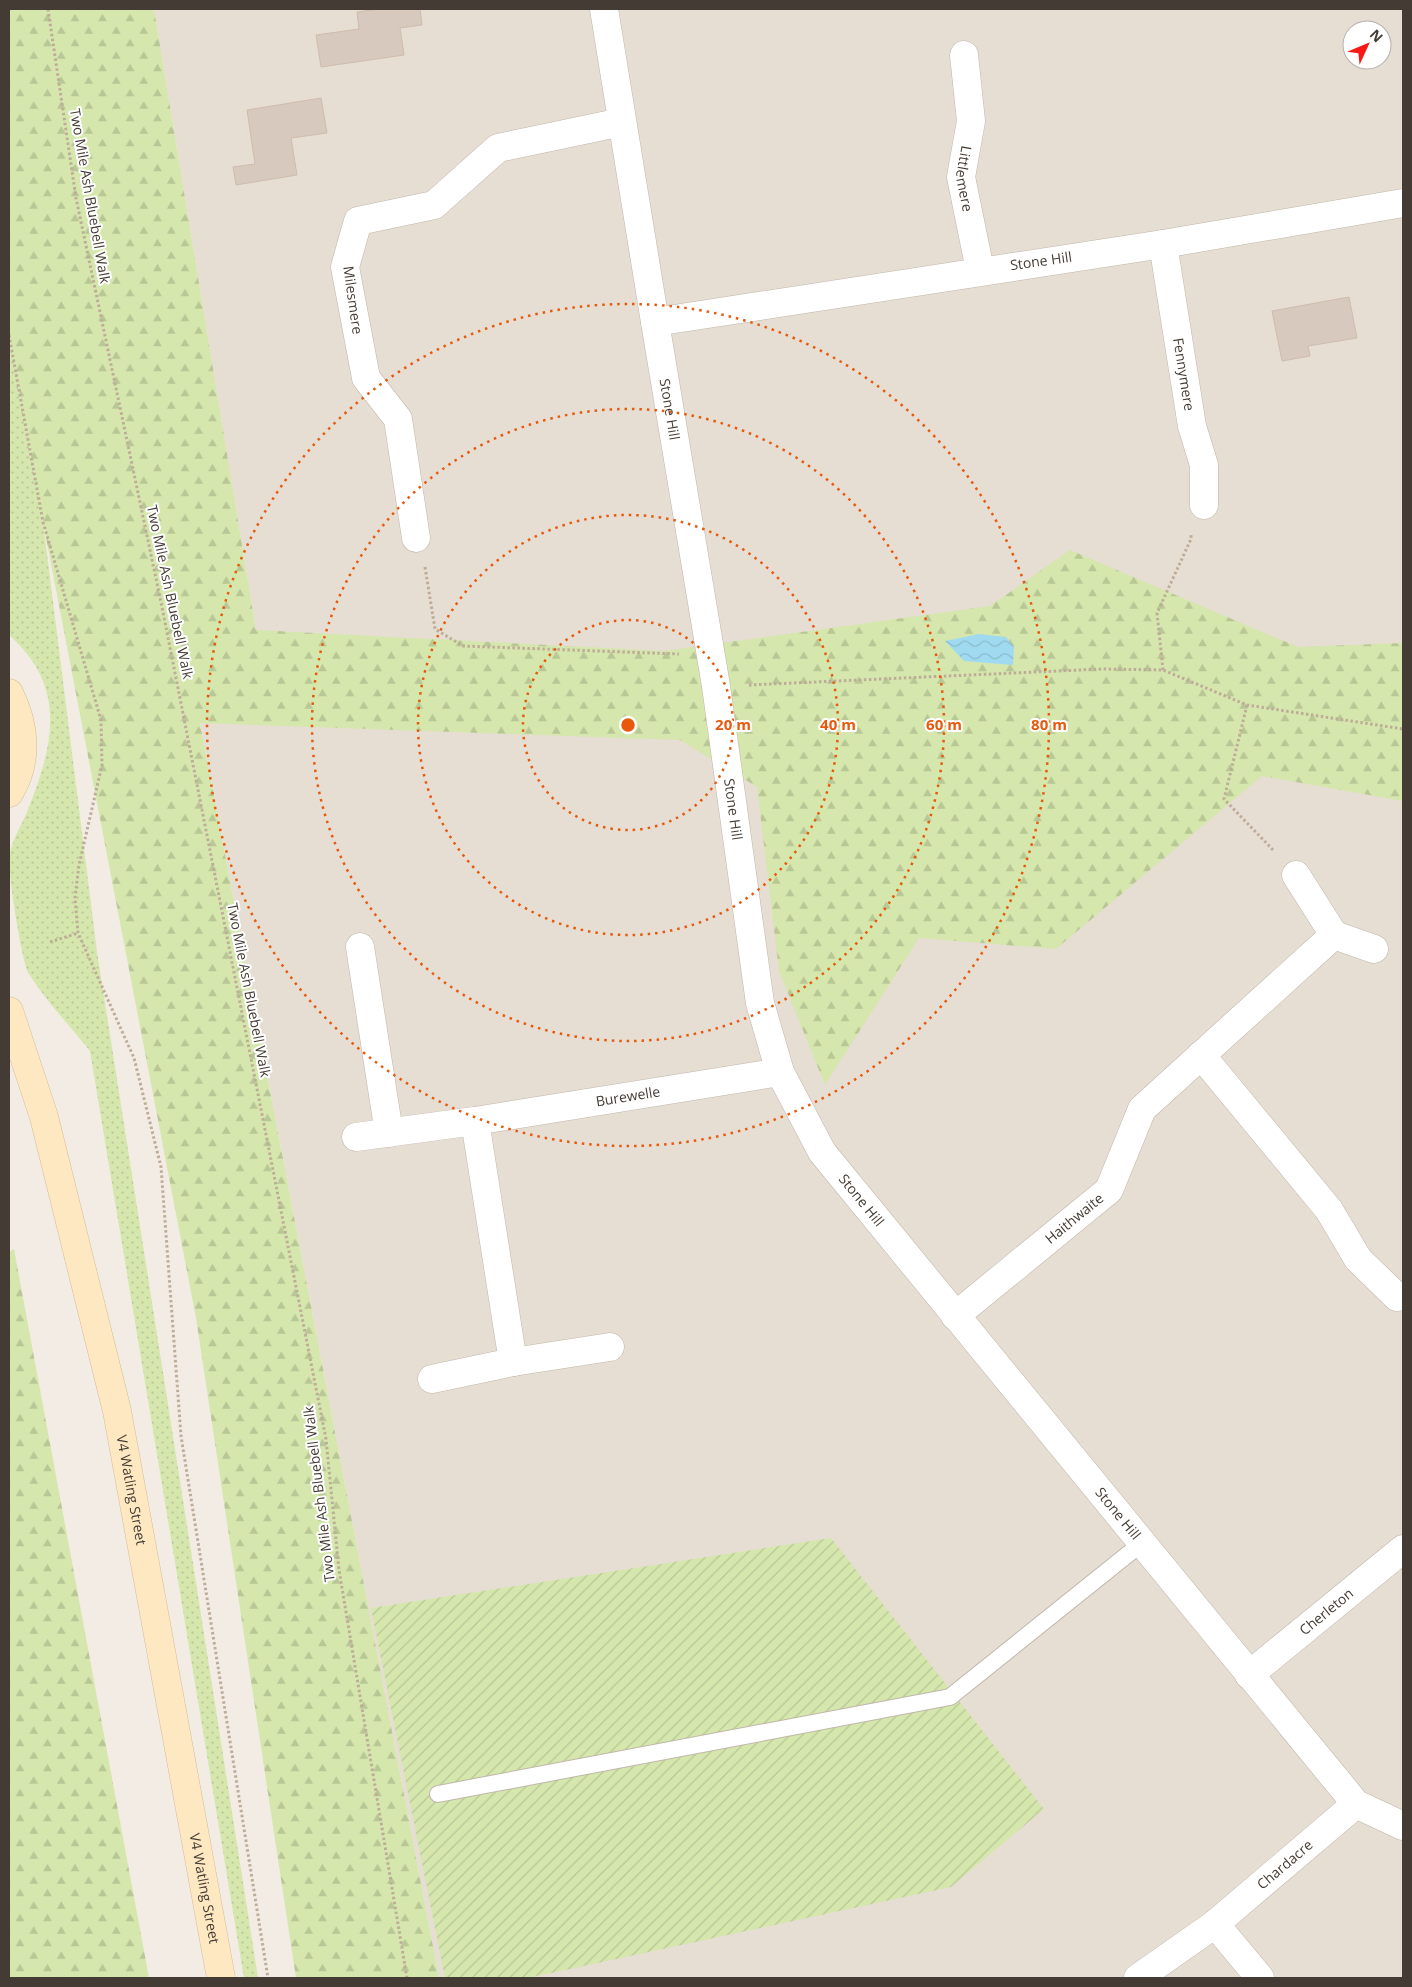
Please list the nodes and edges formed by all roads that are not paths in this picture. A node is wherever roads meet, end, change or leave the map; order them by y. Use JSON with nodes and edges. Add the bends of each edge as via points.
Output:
{"nodes":[{"id":1,"x":604,"y":9,"type":"edge"},
{"id":2,"x":964,"y":56,"type":"dead end"},
{"id":3,"x":622,"y":122,"type":"junction"},
{"id":4,"x":1403,"y":202,"type":"edge"},
{"id":5,"x":1163,"y":244,"type":"junction"},
{"id":6,"x":980,"y":270,"type":"junction"},
{"id":7,"x":655,"y":322,"type":"junction"},
{"id":8,"x":1204,"y":505,"type":"road end"},
{"id":9,"x":416,"y":538,"type":"road end"},
{"id":10,"x":9,"y":692,"type":"edge"},
{"id":11,"x":9,"y":793,"type":"edge"},
{"id":12,"x":1296,"y":874,"type":"road end"},
{"id":13,"x":1334,"y":936,"type":"junction"},
{"id":14,"x":360,"y":947,"type":"dead end"},
{"id":15,"x":1374,"y":949,"type":"dead end"},
{"id":16,"x":9,"y":1011,"type":"edge"},
{"id":17,"x":1202,"y":1055,"type":"junction"},
{"id":18,"x":780,"y":1072,"type":"junction"},
{"id":19,"x":475,"y":1121,"type":"junction"},
{"id":20,"x":389,"y":1132,"type":"junction"},
{"id":21,"x":356,"y":1137,"type":"dead end"},
{"id":22,"x":1397,"y":1297,"type":"dead end"},
{"id":23,"x":955,"y":1316,"type":"junction"},
{"id":24,"x":610,"y":1347,"type":"dead end"},
{"id":25,"x":513,"y":1362,"type":"junction"},
{"id":26,"x":432,"y":1379,"type":"dead end"},
{"id":27,"x":1142,"y":1543,"type":"junction"},
{"id":28,"x":1403,"y":1549,"type":"edge"},
{"id":29,"x":1248,"y":1675,"type":"junction"},
{"id":30,"x":438,"y":1794,"type":"dead end"},
{"id":31,"x":1356,"y":1804,"type":"junction"},
{"id":32,"x":1403,"y":1826,"type":"edge"},
{"id":33,"x":1215,"y":1924,"type":"junction"},
{"id":34,"x":221,"y":1978,"type":"edge"},
{"id":35,"x":1138,"y":1978,"type":"edge"},
{"id":36,"x":1260,"y":1978,"type":"edge"}],
"edges":[{"from":1,"to":3,"type":"street"},
{"from":2,"to":6,"type":"street","name":"Littlemere","via":[[971,121],[961,176]]},
{"from":3,"to":7,"type":"street"},
{"from":3,"to":9,"type":"street","name":"Milesmere","via":[[498,148],[434,205],[358,221],[345,267],[366,378],[398,419]]},
{"from":4,"to":5,"type":"street","name":"Stone Hill"},
{"from":5,"to":6,"type":"street","name":"Stone Hill"},
{"from":5,"to":8,"type":"street","name":"Fennymere","via":[[1192,426],[1204,465]]},
{"from":6,"to":7,"type":"street","name":"Stone Hill"},
{"from":7,"to":18,"type":"street","name":"Stone Hill","via":[[716,686],[760,1003]]},
{"from":10,"to":11,"type":"street","via":[[23,734],[22,760]]},
{"from":12,"to":13,"type":"street"},
{"from":13,"to":15,"type":"street"},
{"from":13,"to":17,"type":"street","name":"Haithwaite"},
{"from":14,"to":20,"type":"street"},
{"from":16,"to":34,"type":"street","name":"V4 Watling Street","via":[[44,1117],[117,1412]]},
{"from":17,"to":22,"type":"street","via":[[1329,1210],[1358,1259]]},
{"from":17,"to":23,"type":"street","name":"Haithwaite","via":[[1142,1108],[1109,1190]]},
{"from":18,"to":19,"type":"street","name":"Burewelle"},
{"from":18,"to":23,"type":"street","name":"Stone Hill","via":[[822,1152]]},
{"from":19,"to":20,"type":"street","name":"Burewelle"},
{"from":19,"to":25,"type":"street"},
{"from":20,"to":21,"type":"street","name":"Burewelle"},
{"from":23,"to":27,"type":"street","name":"Stone Hill"},
{"from":24,"to":25,"type":"street"},
{"from":25,"to":26,"type":"street"},
{"from":27,"to":29,"type":"street","name":"Stone Hill"},
{"from":27,"to":30,"type":"lane","via":[[950,1697]]},
{"from":28,"to":29,"type":"street","name":"Cherleton"},
{"from":29,"to":31,"type":"street","name":"Stone Hill"},
{"from":31,"to":32,"type":"street","name":"Stone Hill"},
{"from":31,"to":33,"type":"street","name":"Chardacre"},
{"from":33,"to":35,"type":"street","name":"Chardacre"},
{"from":33,"to":36,"type":"street"}]}
